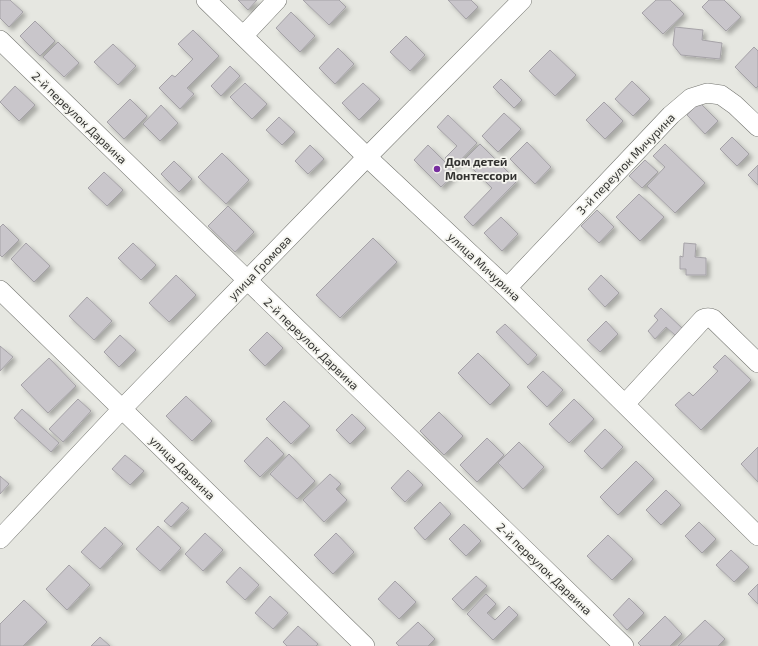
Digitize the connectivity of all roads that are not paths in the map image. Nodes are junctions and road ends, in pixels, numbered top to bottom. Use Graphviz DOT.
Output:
graph roads {
  1 [pos="206,0"];
  2 [pos="277,0"];
  3 [pos="522,0"];
  4 [pos="243,36"];
  5 [pos="0,40"];
  6 [pos="758,127"];
  7 [pos="367,157"];
  8 [pos="247,282"];
  9 [pos="507,288"];
  10 [pos="0,290"];
  11 [pos="758,363"];
  12 [pos="625,404"];
  13 [pos="122,409"];
  14 [pos="758,536"];
  15 [pos="0,539"];
  16 [pos="365,646"];
  17 [pos="624,646"];
  1 -- 4 [label="street, улица Мичурина"];
  2 -- 4 [label="street"];
  3 -- 7 [label="street, улица Громова"];
  4 -- 7 [label="street, улица Мичурина"];
  5 -- 8 [label="street, 2-й переулок Дарвина"];
  6 -- 9 [label="street, 3-й переулок Мичурина"];
  7 -- 8 [label="street, улица Громова"];
  7 -- 9 [label="street, улица Мичурина"];
  8 -- 13 [label="street, улица Громова"];
  8 -- 17 [label="street, 2-й переулок Дарвина"];
  9 -- 12 [label="street, улица Мичурина"];
  10 -- 13 [label="street, улица Дарвина"];
  11 -- 12 [label="street"];
  12 -- 14 [label="street, улица Мичурина"];
  13 -- 15 [label="street, улица Громова"];
  13 -- 16 [label="street, улица Дарвина"];
}
